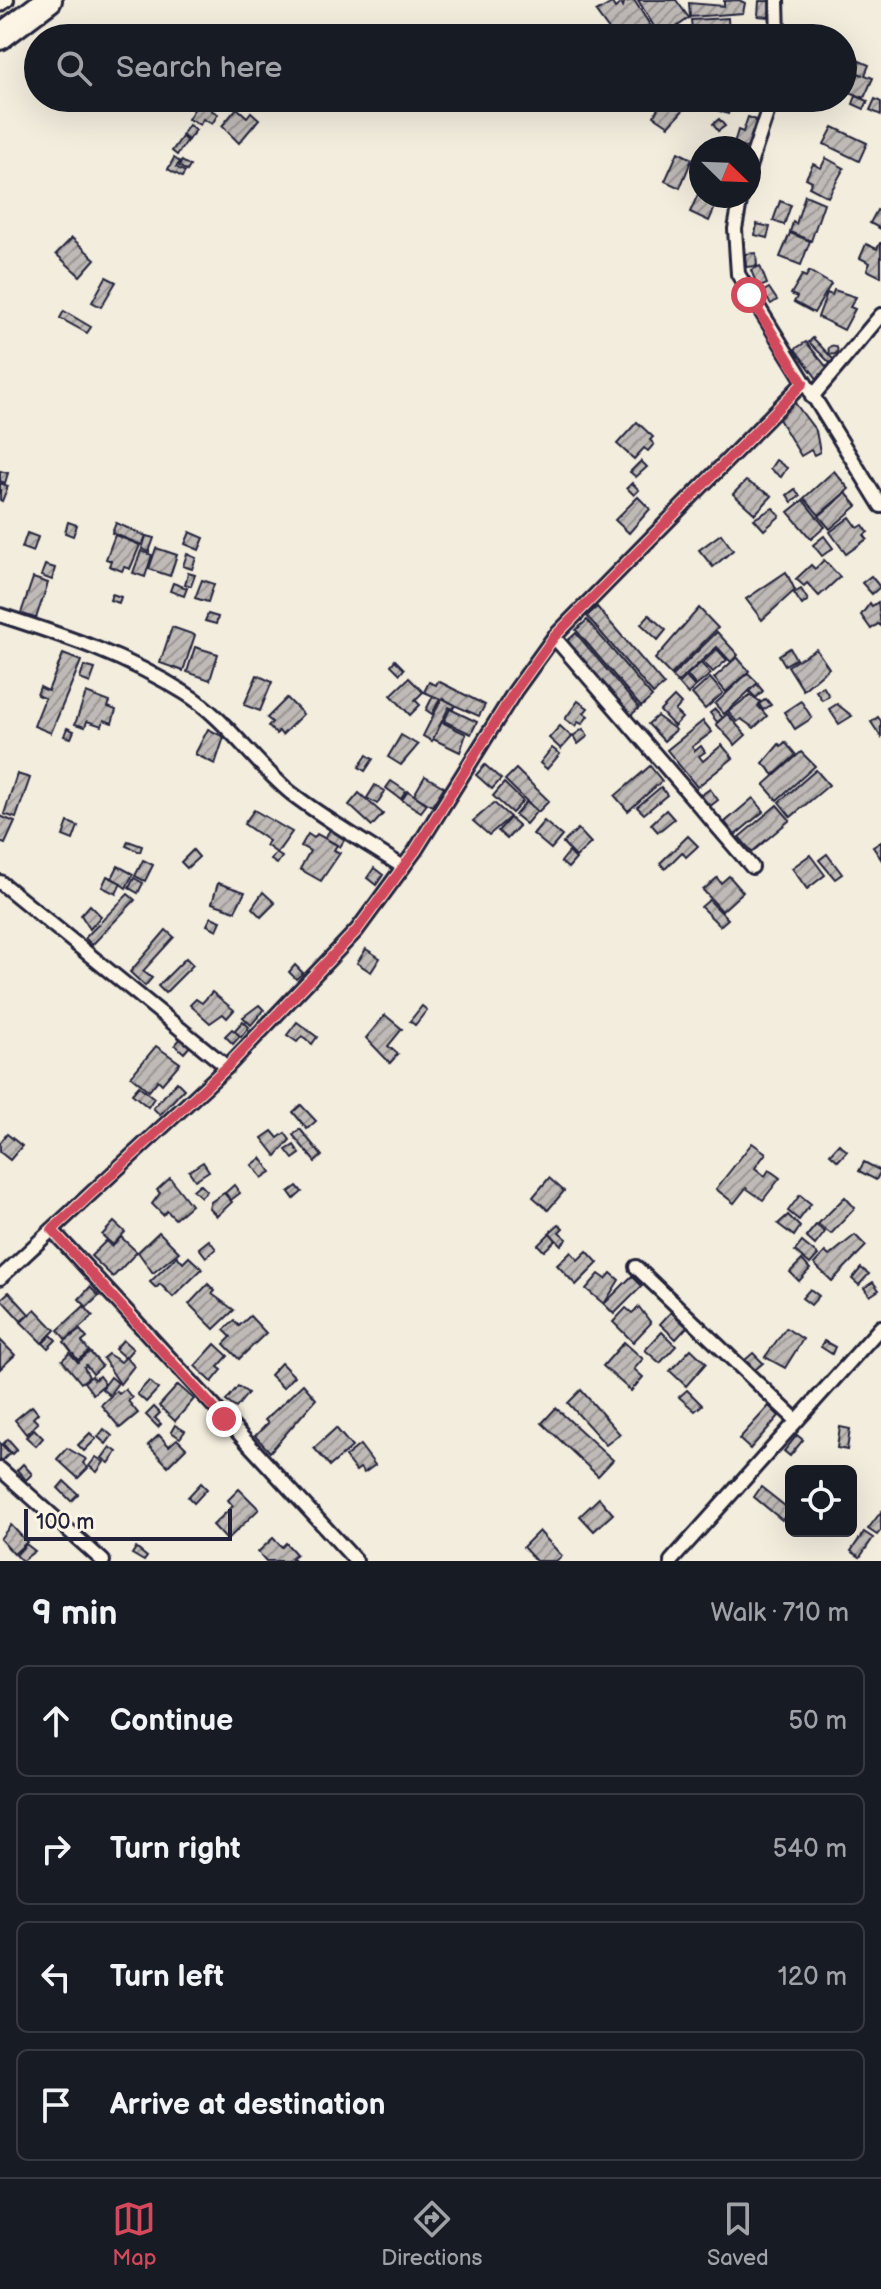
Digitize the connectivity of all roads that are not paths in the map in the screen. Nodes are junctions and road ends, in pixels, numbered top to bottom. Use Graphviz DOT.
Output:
graph roads {
  1 [pos="7,0"];
  2 [pos="49,0"];
  3 [pos="777,0"];
  4 [pos="0,5"];
  5 [pos="778,24"];
  6 [pos="0,37"];
  7 [pos="767,112"];
  8 [pos="759,136"];
  9 [pos="739,208"];
  10 [pos="881,315"];
  11 [pos="803,383"];
  12 [pos="812,397"];
  13 [pos="881,506"];
  14 [pos="0,615"];
  15 [pos="554,637"];
  16 [pos="403,867"];
  17 [pos="752,867"];
  18 [pos="0,882"];
  19 [pos="227,1067"];
  20 [pos="52,1230"];
  21 [pos="636,1267"];
  22 [pos="0,1278"];
  23 [pos="881,1327"];
  24 [pos="796,1420"];
  25 [pos="0,1469"];
  26 [pos="103,1561"];
  27 [pos="356,1561"];
  28 [pos="671,1561"];
  1 -- 4 [label="street"];
  2 -- 6 [label="highway"];
  3 -- 5 [label="street"];
  7 -- 8 [label="street"];
  9 -- 11 [label="street"];
  10 -- 12 [label="street"];
  11 -- 12 [label="street"];
  11 -- 15 [label="street"];
  12 -- 13 [label="street"];
  14 -- 16 [label="street"];
  15 -- 16 [label="street"];
  15 -- 17 [label="street"];
  16 -- 19 [label="street"];
  18 -- 19 [label="street"];
  19 -- 20 [label="street"];
  20 -- 22 [label="street"];
  20 -- 27 [label="street"];
  21 -- 24 [label="street"];
  23 -- 24 [label="street"];
  24 -- 28 [label="street"];
  25 -- 26 [label="street"];
}
